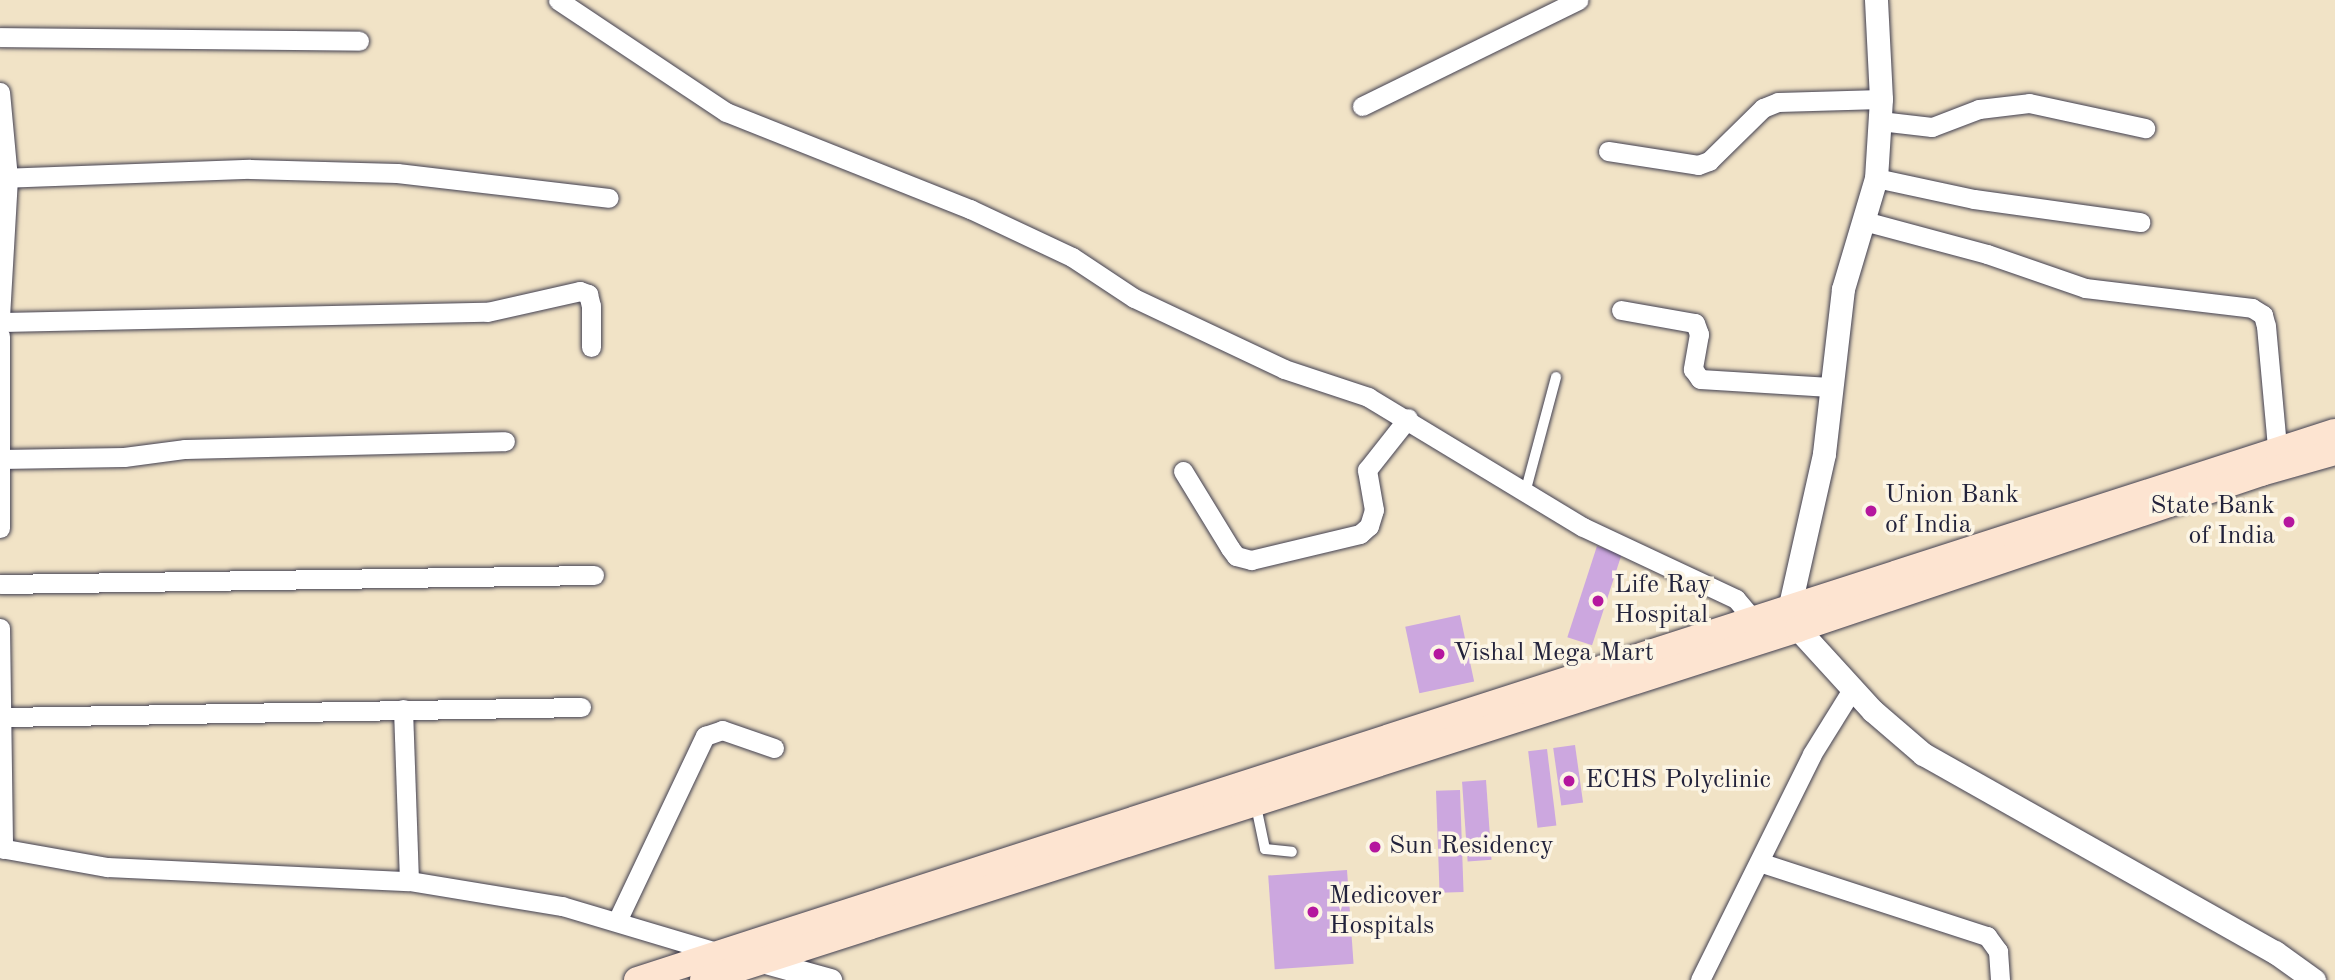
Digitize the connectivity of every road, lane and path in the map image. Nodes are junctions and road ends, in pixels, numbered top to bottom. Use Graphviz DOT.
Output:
graph roads {
  1 [pos="558,0"];
  2 [pos="1578,0"];
  3 [pos="1877,0"];
  4 [pos="0,37"];
  5 [pos="359,41"];
  6 [pos="0,92"];
  7 [pos="1362,106"];
  8 [pos="1881,110"];
  9 [pos="2145,128"];
  10 [pos="1608,151"];
  11 [pos="4,178"];
  12 [pos="1876,178"];
  13 [pos="608,198"];
  14 [pos="1864,220"];
  15 [pos="2140,222"];
  16 [pos="1621,310"];
  17 [pos="0,319"];
  18 [pos="0,336"];
  19 [pos="591,347"];
  20 [pos="1556,377"];
  21 [pos="1830,387"];
  22 [pos="1408,418"];
  23 [pos="2335,432"];
  24 [pos="505,441"];
  25 [pos="2277,447"];
  26 [pos="2335,452"];
  27 [pos="1,459"];
  28 [pos="1183,471"];
  29 [pos="1525,493"];
  30 [pos="0,528"];
  31 [pos="594,575"];
  32 [pos="0,584"];
  33 [pos="1794,617"];
  34 [pos="1752,618"];
  35 [pos="0,628"];
  36 [pos="1853,688"];
  37 [pos="580,707"];
  38 [pos="403,709"];
  39 [pos="4,717"];
  40 [pos="2,737"];
  41 [pos="774,748"];
  42 [pos="1255,802"];
  43 [pos="1,849"];
  44 [pos="1292,852"];
  45 [pos="1759,862"];
  46 [pos="409,881"];
  47 [pos="618,919"];
  48 [pos="720,953"];
  49 [pos="762,961"];
  50 [pos="637,980"];
  51 [pos="703,980"];
  52 [pos="830,980"];
  53 [pos="1700,980"];
  54 [pos="2000,980"];
  55 [pos="2314,980"];
  1 -- 22 [label="street"];
  2 -- 7 [label="street"];
  3 -- 8 [label="street"];
  4 -- 5 [label="street"];
  6 -- 11 [label="street"];
  8 -- 9 [label="street"];
  8 -- 10 [label="street"];
  8 -- 12 [label="street"];
  11 -- 13 [label="street"];
  11 -- 17 [label="street"];
  12 -- 14 [label="street"];
  12 -- 15 [label="street"];
  14 -- 21 [label="street"];
  14 -- 25 [label="street"];
  16 -- 21 [label="street"];
  17 -- 19 [label="street"];
  18 -- 27 [label="street"];
  20 -- 29 [label="lane"];
  21 -- 33 [label="street"];
  22 -- 28 [label="street"];
  22 -- 29 [label="street"];
  23 -- 25 [label="main road"];
  24 -- 27 [label="street"];
  25 -- 33 [label="main road"];
  26 -- 33 [label="main road"];
  27 -- 30 [label="street"];
  29 -- 34 [label="street"];
  31 -- 32 [label="street"];
  33 -- 34 [label="main road"];
  33 -- 36 [label="street"];
  33 -- 42 [label="main road"];
  34 -- 48 [label="main road"];
  35 -- 39 [label="street"];
  36 -- 45 [label="street"];
  36 -- 55 [label="street"];
  37 -- 38 [label="street"];
  38 -- 39 [label="street"];
  38 -- 46 [label="street"];
  39 -- 40 [label="street"];
  40 -- 43 [label="street"];
  41 -- 47 [label="street"];
  42 -- 44 [label="lane"];
  42 -- 49 [label="main road"];
  43 -- 46 [label="street"];
  45 -- 53 [label="street"];
  45 -- 54 [label="street"];
  46 -- 47 [label="street"];
  47 -- 48 [label="street"];
  48 -- 49 [label="street"];
  48 -- 50 [label="main road"];
  49 -- 51 [label="main road"];
  49 -- 52 [label="street"];
}
